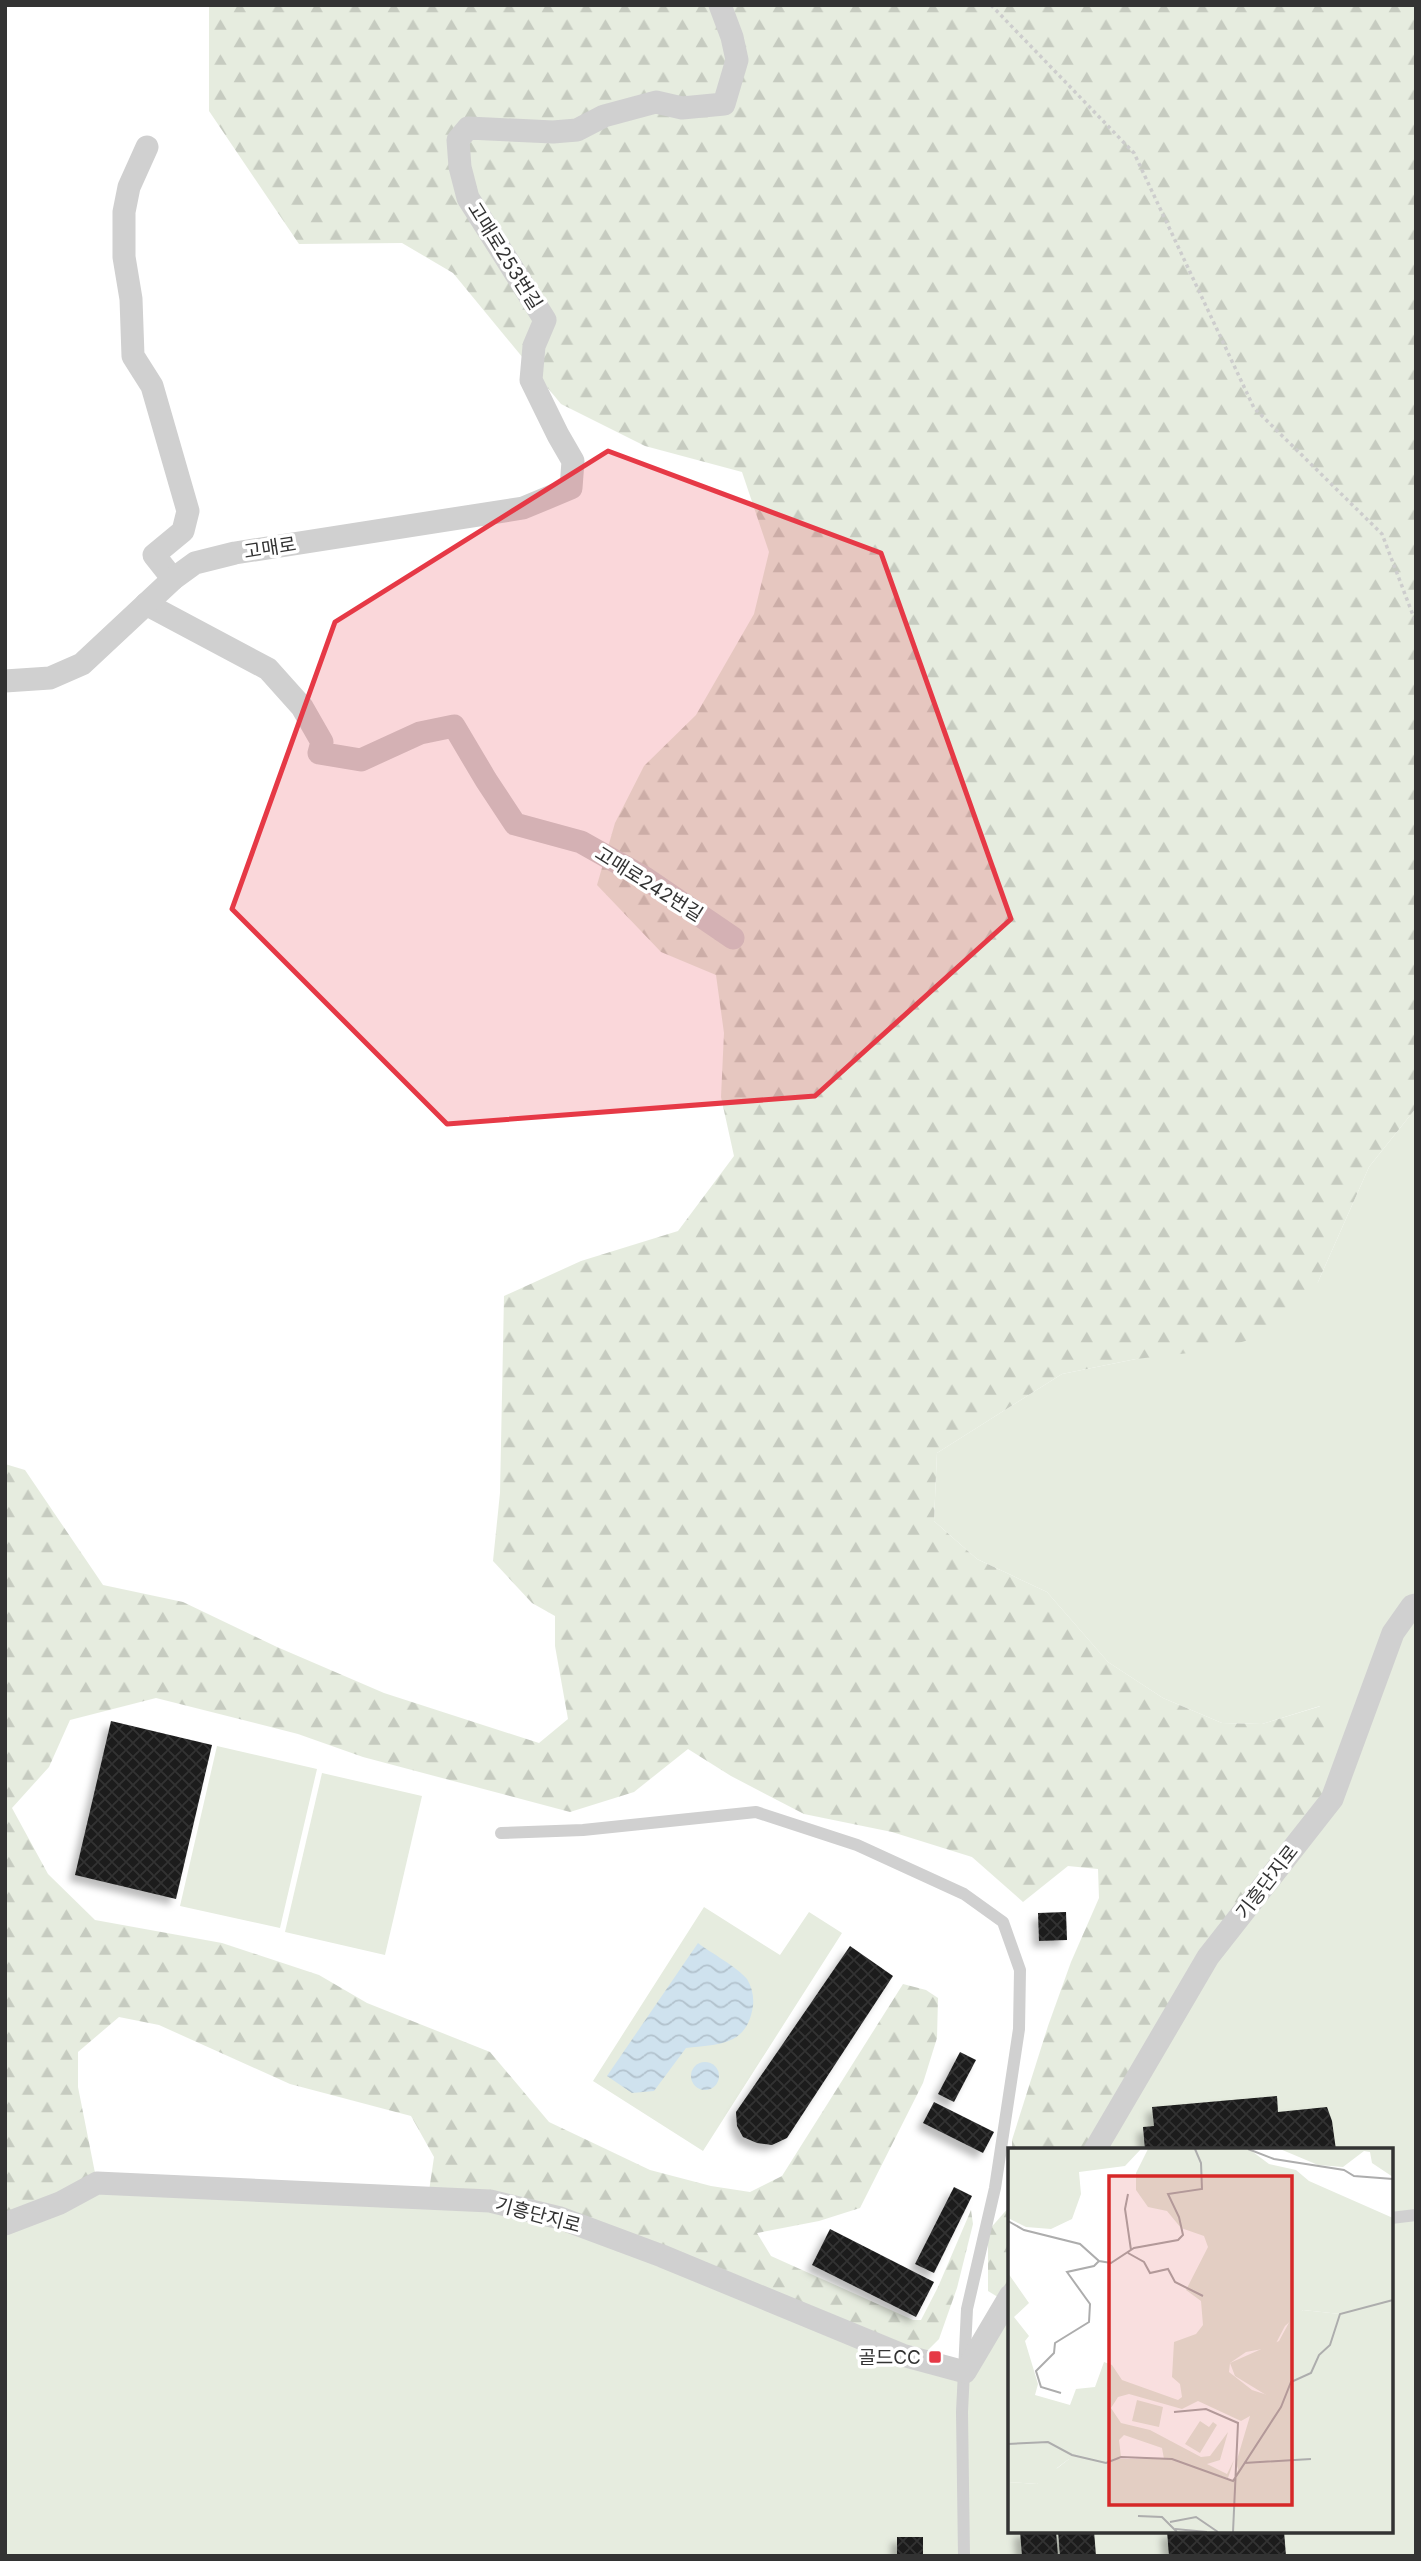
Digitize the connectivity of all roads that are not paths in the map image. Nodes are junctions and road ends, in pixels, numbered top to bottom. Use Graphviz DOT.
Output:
graph roads {
  1 [pos="720,5"];
  2 [pos="147,147"];
  3 [pos="571,488"];
  4 [pos="173,579"];
  5 [pos="146,604"];
  6 [pos="5,681"];
  7 [pos="733,938"];
  8 [pos="1416,1605"];
  9 [pos="501,1833"];
  10 [pos="1096,2148"];
  11 [pos="1416,2215"];
  12 [pos="1393,2218"];
  13 [pos="5,2224"];
  14 [pos="1008,2298"];
  15 [pos="965,2372"];
  16 [pos="964,2556"];
  1 -- 3 [label="street, 고매로253번길"];
  2 -- 4 [label="street"];
  3 -- 4 [label="street, 고매로"];
  4 -- 5 [label="street, 고매로"];
  5 -- 6 [label="street, 고매로"];
  5 -- 7 [label="street, 고매로242번길"];
  8 -- 10 [label="street, 기흥단지로"];
  9 -- 15 [label="lane"];
  11 -- 12 [label="lane"];
  13 -- 15 [label="street, 기흥단지로"];
  14 -- 15 [label="street"];
  15 -- 16 [label="lane"];
}
